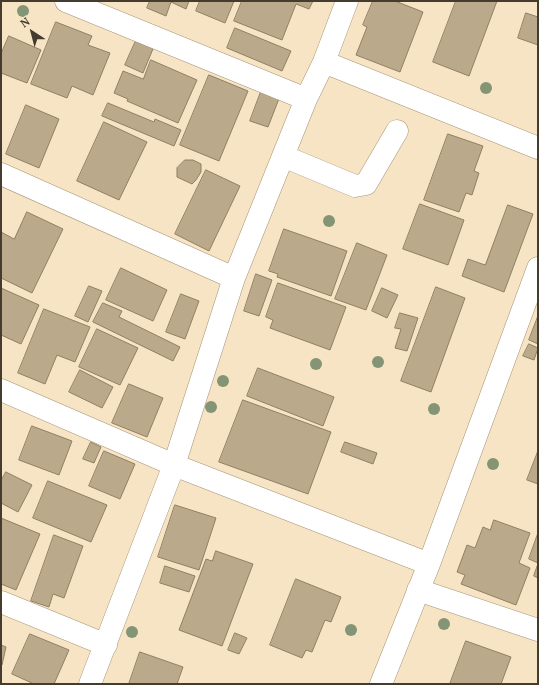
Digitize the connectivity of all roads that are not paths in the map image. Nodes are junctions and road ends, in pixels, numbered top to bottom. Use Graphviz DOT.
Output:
graph roads {
  1 [pos="66,1"];
  2 [pos="347,1"];
  3 [pos="324,62"];
  4 [pos="306,99"];
  5 [pos="397,131"];
  6 [pos="538,148"];
  7 [pos="283,156"];
  8 [pos="1,174"];
  9 [pos="538,268"];
  10 [pos="234,278"];
  11 [pos="1,390"];
  12 [pos="174,465"];
  13 [pos="429,564"];
  14 [pos="418,590"];
  15 [pos="1,602"];
  16 [pos="538,630"];
  17 [pos="106,645"];
  18 [pos="90,684"];
  19 [pos="381,684"];
  1 -- 4 [label="street"];
  2 -- 3 [label="street"];
  3 -- 4 [label="street"];
  3 -- 6 [label="street"];
  4 -- 7 [label="street"];
  5 -- 7 [label="street"];
  7 -- 10 [label="street"];
  8 -- 10 [label="street"];
  9 -- 13 [label="street"];
  10 -- 12 [label="street"];
  11 -- 12 [label="street"];
  12 -- 13 [label="street"];
  12 -- 17 [label="street"];
  13 -- 14 [label="street"];
  14 -- 16 [label="street"];
  14 -- 19 [label="street"];
  15 -- 17 [label="street"];
  17 -- 18 [label="street"];
}
